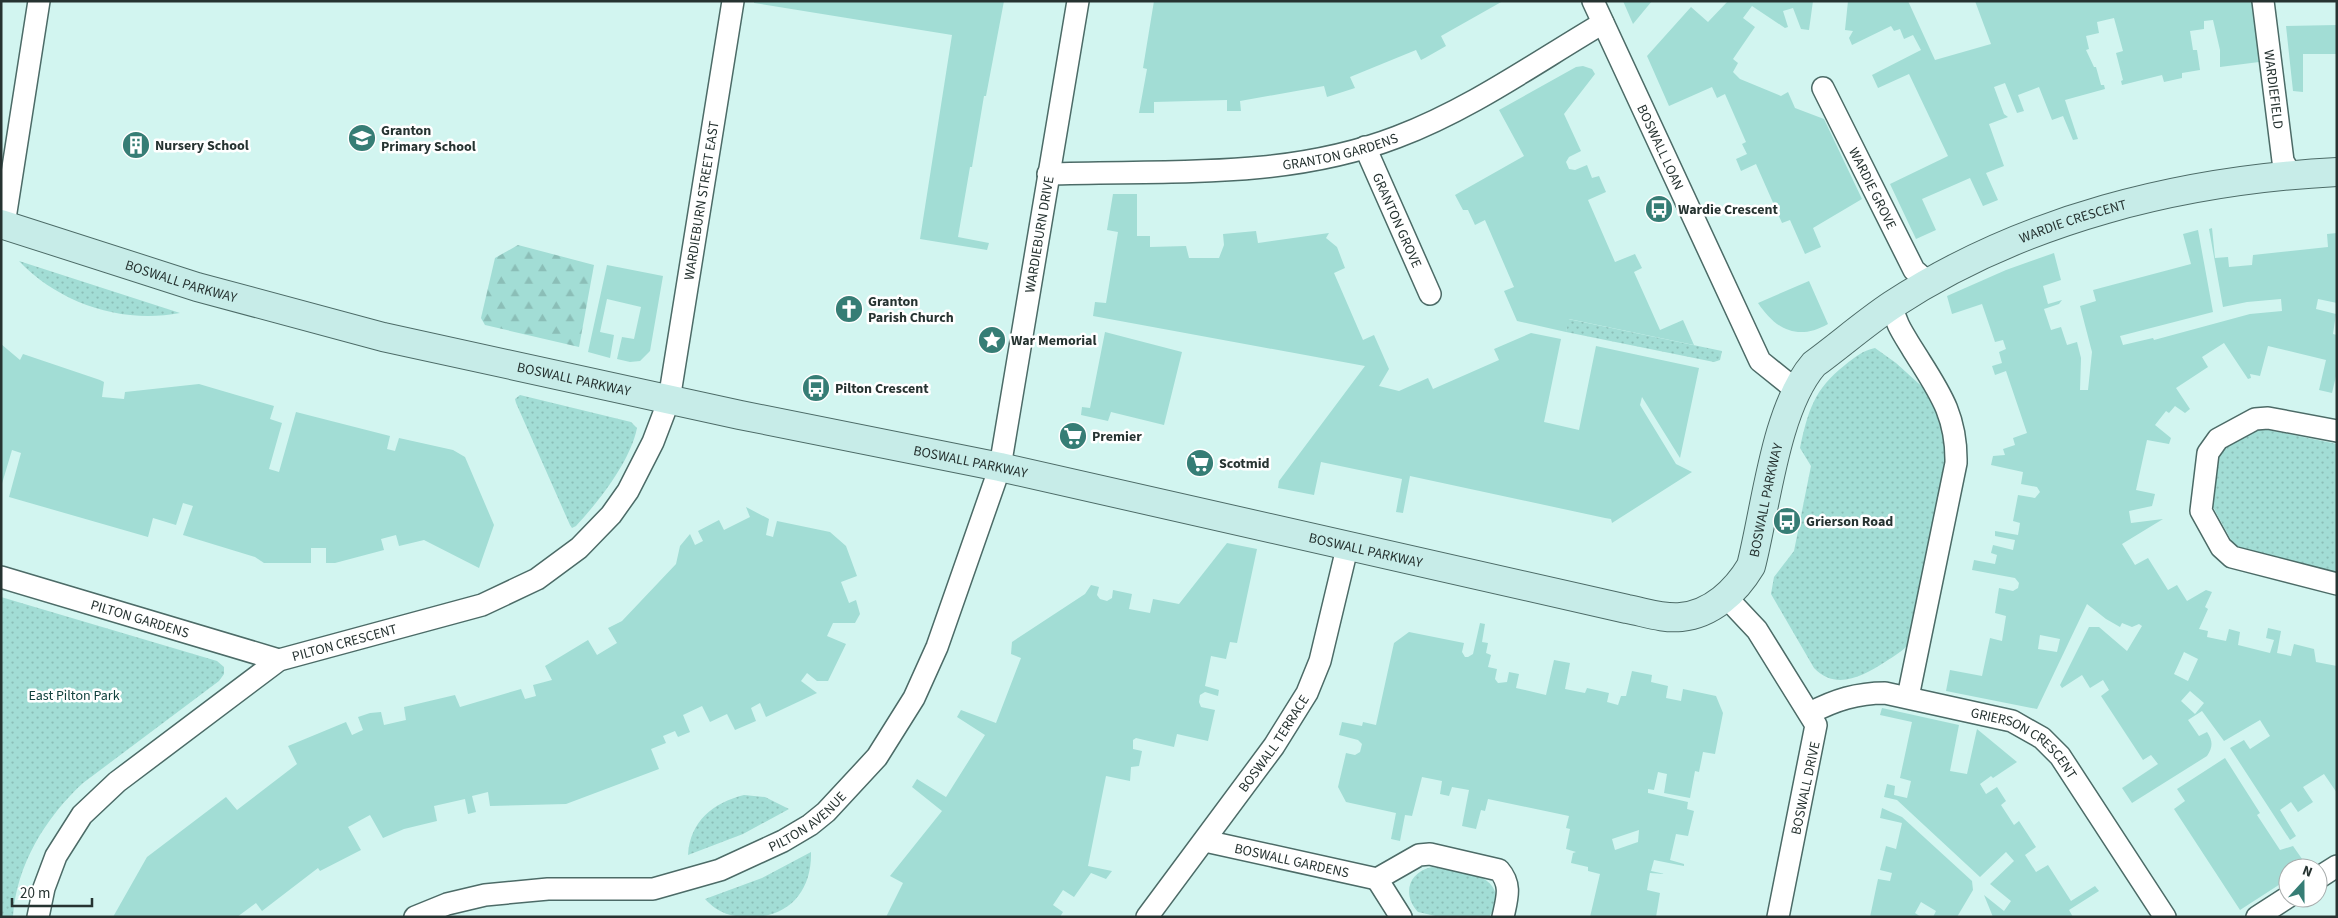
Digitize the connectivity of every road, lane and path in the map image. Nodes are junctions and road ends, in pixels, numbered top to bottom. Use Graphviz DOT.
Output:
graph roads {
  1 [pos="39,1"];
  2 [pos="732,1"];
  3 [pos="1078,1"];
  4 [pos="1593,1"];
  5 [pos="2263,1"];
  6 [pos="1603,24"];
  7 [pos="1823,88"];
  8 [pos="1365,148"];
  9 [pos="2337,172"];
  10 [pos="1048,174"];
  11 [pos="2291,174"];
  12 [pos="3,225"];
  13 [pos="1929,283"];
  14 [pos="1430,294"];
  15 [pos="1892,305"];
  16 [pos="1796,390"];
  17 [pos="669,400"];
  18 [pos="2337,431"];
  19 [pos="1000,467"];
  20 [pos="1348,544"];
  21 [pos="1,577"];
  22 [pos="2337,584"];
  23 [pos="1726,597"];
  24 [pos="278,660"];
  25 [pos="1908,697"];
  26 [pos="1810,713"];
  27 [pos="1205,841"];
  28 [pos="1377,879"];
  29 [pos="2278,903"];
  30 [pos="38,917"];
  31 [pos="415,917"];
  32 [pos="1147,917"];
  33 [pos="1401,917"];
  34 [pos="1503,917"];
  35 [pos="1778,917"];
  36 [pos="2165,917"];
  37 [pos="2257,917"];
  1 -- 12 [label="street"];
  2 -- 17 [label="street, WARDIEBURN STREET EAST"];
  3 -- 10 [label="street, WARDIEBURN DRIVE"];
  4 -- 6 [label="street, BOSWALL LOAN"];
  5 -- 11 [label="street, WARDIEFIELD"];
  6 -- 8 [label="street, GRANTON GARDENS"];
  6 -- 16 [label="street, BOSWALL LOAN"];
  7 -- 13 [label="street, WARDIE GROVE"];
  8 -- 10 [label="street, GRANTON GARDENS"];
  8 -- 14 [label="street, GRANTON GROVE"];
  9 -- 11 [label="street, WARDIE CRESCENT"];
  10 -- 19 [label="street, WARDIEBURN DRIVE"];
  11 -- 13 [label="street, WARDIE CRESCENT"];
  12 -- 17 [label="street, BOSWALL PARKWAY"];
  13 -- 15 [label="street, WARDIE CRESCENT"];
  15 -- 16 [label="street, WARDIE CRESCENT"];
  15 -- 25 [label="street"];
  16 -- 23 [label="street, BOSWALL PARKWAY"];
  17 -- 19 [label="street, BOSWALL PARKWAY"];
  17 -- 24 [label="street, PILTON CRESCENT"];
  18 -- 22 [label="street"];
  19 -- 20 [label="street, BOSWALL PARKWAY"];
  19 -- 31 [label="street, PILTON AVENUE"];
  20 -- 23 [label="street, BOSWALL PARKWAY"];
  20 -- 27 [label="street, BOSWALL TERRACE"];
  21 -- 24 [label="street, PILTON GARDENS"];
  23 -- 26 [label="street, BOSWALL DRIVE"];
  24 -- 30 [label="street, PILTON CRESCENT"];
  25 -- 26 [label="street, GRIERSON CRESCENT"];
  25 -- 36 [label="street, GRIERSON CRESCENT"];
  26 -- 35 [label="street, BOSWALL DRIVE"];
  27 -- 28 [label="street, BOSWALL GARDENS"];
  27 -- 32 [label="street, BOSWALL TERRACE"];
  28 -- 33 [label="street"];
  28 -- 34 [label="street"];
  29 -- 37 [label="street"];
}
